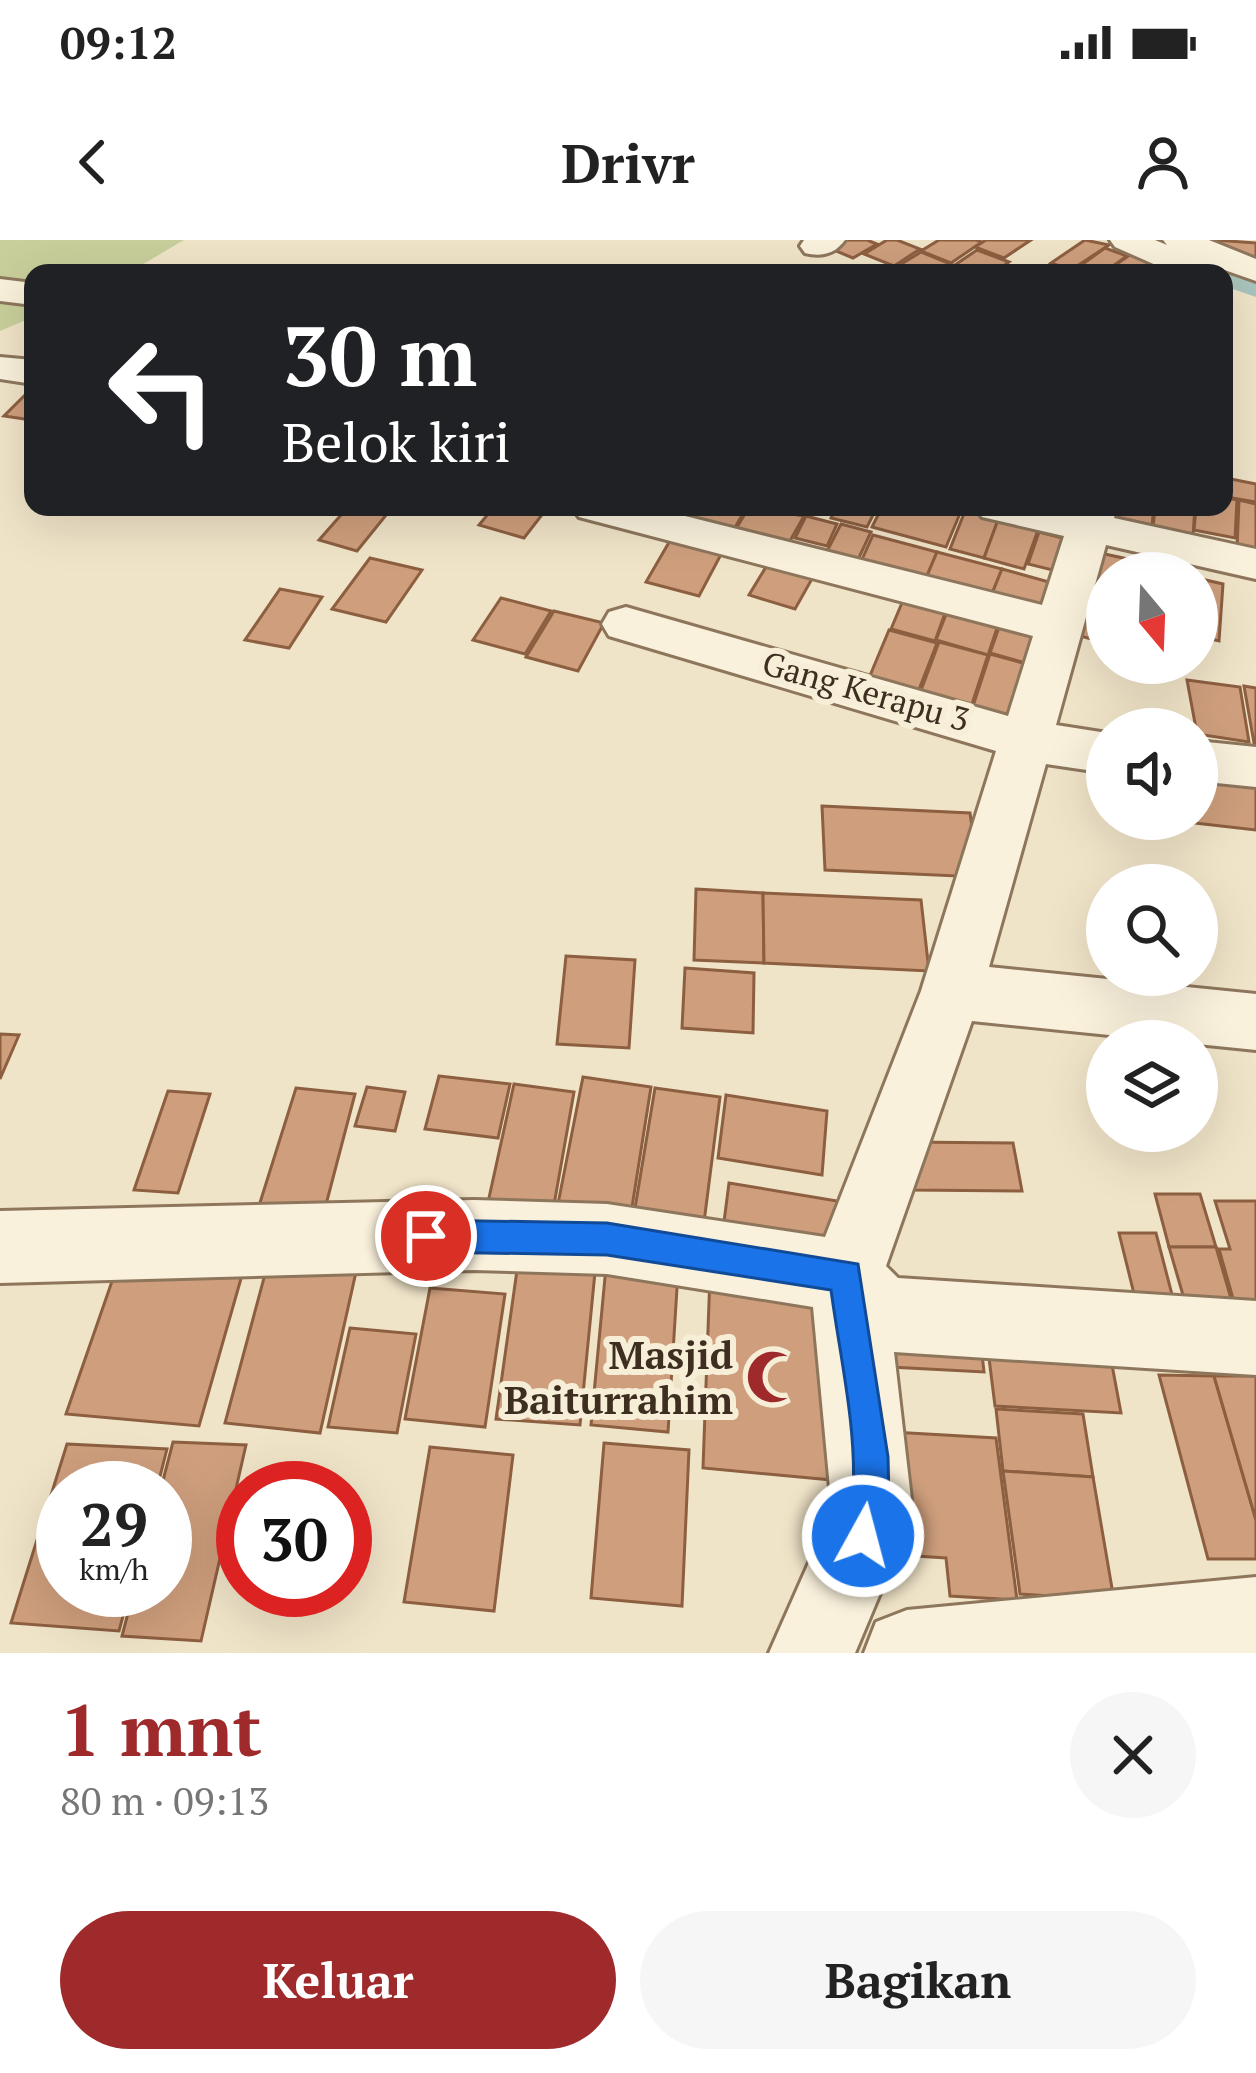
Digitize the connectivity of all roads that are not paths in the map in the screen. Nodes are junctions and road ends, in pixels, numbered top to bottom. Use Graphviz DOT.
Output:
graph roads {
  1 [pos="1127,240"];
  2 [pos="1180,240"];
  3 [pos="1182,264"];
  4 [pos="1256,271"];
  5 [pos="629,516"];
  6 [pos="1091,518"];
  7 [pos="1256,564"];
  8 [pos="626,624"];
  9 [pos="1063,627"];
  10 [pos="1028,741"];
  11 [pos="1086,750"];
  12 [pos="1218,763"];
  13 [pos="1256,767"];
  14 [pos="952,991"];
  15 [pos="1256,1022"];
  16 [pos="0,1246"];
  17 [pos="846,1276"];
  18 [pos="1256,1338"];
  19 [pos="1256,1620"];
  20 [pos="812,1653"];
  21 [pos="907,1653"];
  1 -- 3 [label="street"];
  2 -- 4 [label="street"];
  5 -- 9 [label="street"];
  6 -- 7 [label="street"];
  6 -- 9 [label="street"];
  8 -- 10 [label="street, Gang Kerapu 3"];
  9 -- 10 [label="street"];
  10 -- 11 [label="street, Gang Kerapu 3"];
  10 -- 14 [label="street"];
  12 -- 13 [label="street"];
  14 -- 15 [label="street"];
  14 -- 17 [label="street"];
  16 -- 17 [label="street"];
  17 -- 18 [label="street"];
  17 -- 20 [label="street"];
  19 -- 21 [label="street"];
}
